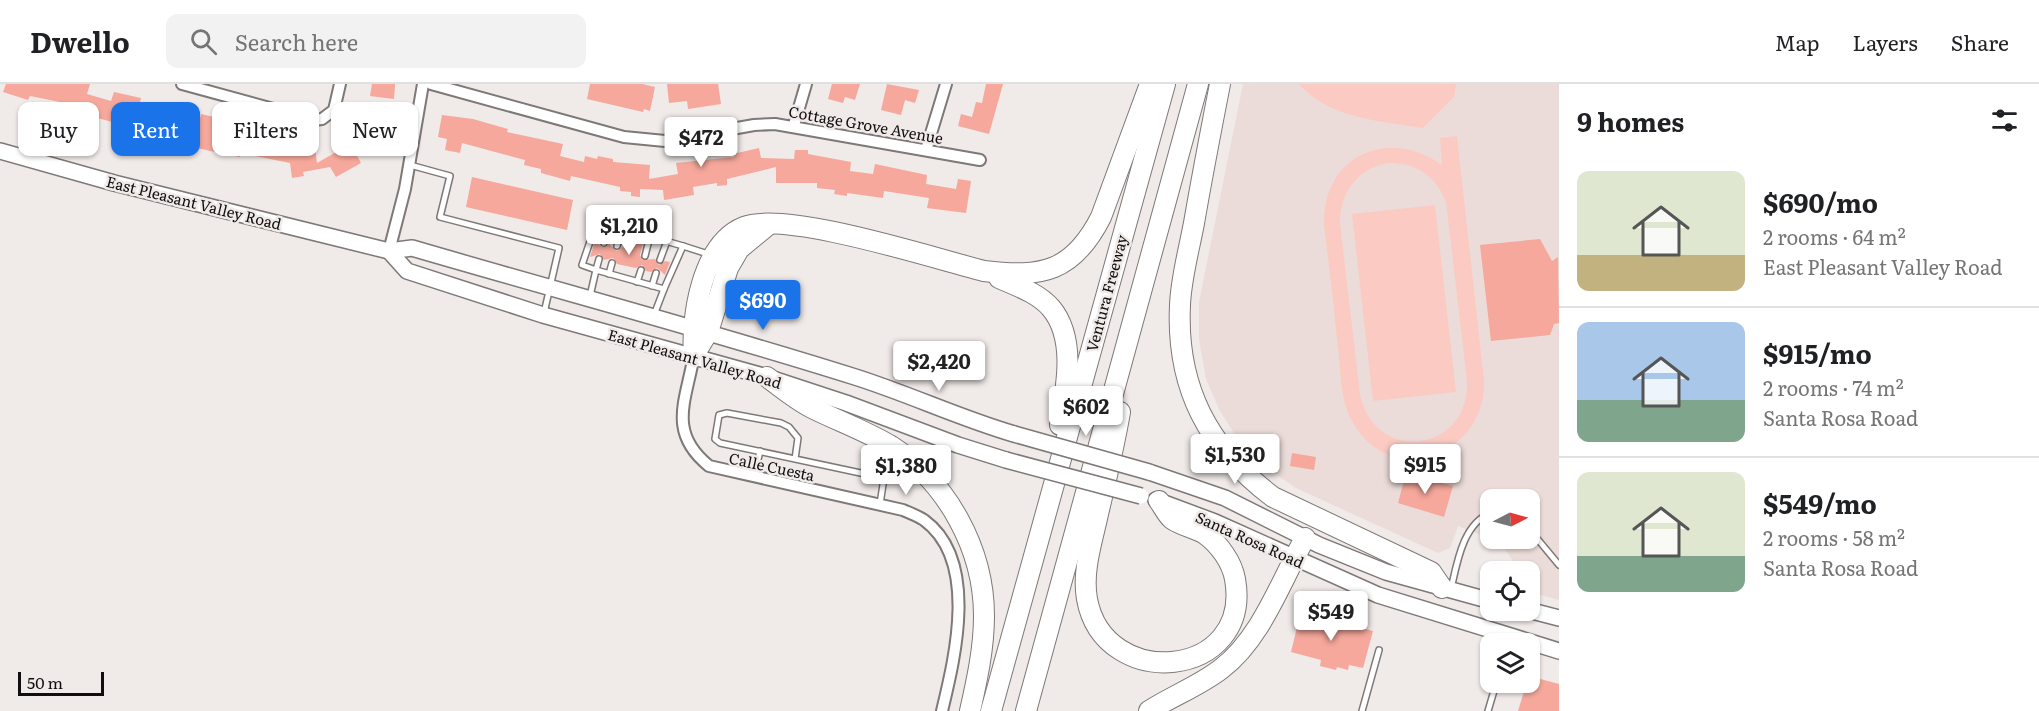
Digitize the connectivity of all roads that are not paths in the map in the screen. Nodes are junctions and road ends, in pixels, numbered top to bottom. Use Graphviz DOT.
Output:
graph roads {
  1 [pos="182,84"];
  2 [pos="340,84"];
  3 [pos="423,84"];
  4 [pos="431,84"];
  5 [pos="806,84"];
  6 [pos="946,84"];
  7 [pos="1150,84"];
  8 [pos="1165,84"];
  9 [pos="1198,84"];
  10 [pos="1220,84"];
  11 [pos="794,125"];
  12 [pos="926,150"];
  13 [pos="0,151"];
  14 [pos="980,160"];
  15 [pos="410,165"];
  16 [pos="610,224"];
  17 [pos="768,225"];
  18 [pos="623,228"];
  19 [pos="651,237"];
  20 [pos="667,241"];
  21 [pos="604,243"];
  22 [pos="617,246"];
  23 [pos="683,246"];
  24 [pos="389,251"];
  25 [pos="645,256"];
  26 [pos="714,256"];
  27 [pos="599,259"];
  28 [pos="660,260"];
  29 [pos="612,262"];
  30 [pos="596,270"];
  31 [pos="641,270"];
  32 [pos="984,271"];
  33 [pos="656,273"];
  34 [pos="609,274"];
  35 [pos="638,282"];
  36 [pos="652,286"];
  37 [pos="550,288"];
  38 [pos="664,289"];
  39 [pos="590,297"];
  40 [pos="543,315"];
  41 [pos="653,316"];
  42 [pos="1135,317"];
  43 [pos="700,330"];
  44 [pos="694,356"];
  45 [pos="767,377"];
  46 [pos="1014,434"];
  47 [pos="759,451"];
  48 [pos="795,459"];
  49 [pos="1006,460"];
  50 [pos="754,477"];
  51 [pos="1150,498"];
  52 [pos="880,504"];
  53 [pos="1480,518"];
  54 [pos="1042,522"];
  55 [pos="1305,538"];
  56 [pos="1540,542"];
  57 [pos="1293,559"];
  58 [pos="1559,565"];
  59 [pos="1446,589"];
  60 [pos="1480,598"];
  61 [pos="1540,613"];
  62 [pos="1559,618"];
  63 [pos="1379,650"];
  64 [pos="1559,651"];
  65 [pos="1493,693"];
  66 [pos="942,711"];
  67 [pos="970,711"];
  68 [pos="991,711"];
  69 [pos="1026,711"];
  70 [pos="1149,711"];
  71 [pos="1362,711"];
  72 [pos="1488,711"];
  1 -- 2 [label="street"];
  3 -- 15 [label="street"];
  4 -- 11 [label="street, Cottage Grove Avenue"];
  5 -- 11 [label="street"];
  6 -- 12 [label="street"];
  7 -- 32 [label="highway"];
  8 -- 54 [label="highway, Ventura Freeway"];
  9 -- 42 [label="highway"];
  10 -- 59 [label="highway"];
  11 -- 12 [label="street, Cottage Grove Avenue"];
  12 -- 14 [label="street, Cottage Grove Avenue"];
  13 -- 24 [label="main road, East Pleasant Valley Road"];
  15 -- 24 [label="street"];
  15 -- 37 [label="lane"];
  16 -- 18 [label="lane"];
  16 -- 21 [label="lane"];
  16 -- 30 [label="lane"];
  17 -- 26 [label="highway"];
  17 -- 32 [label="highway"];
  17 -- 43 [label="highway"];
  18 -- 19 [label="lane"];
  18 -- 22 [label="lane"];
  19 -- 20 [label="lane"];
  19 -- 25 [label="lane"];
  20 -- 23 [label="lane"];
  20 -- 28 [label="lane"];
  23 -- 26 [label="lane"];
  23 -- 38 [label="lane"];
  24 -- 37 [label="main road, East Pleasant Valley Road"];
  24 -- 40 [label="main road, East Pleasant Valley Road"];
  26 -- 43 [label="highway"];
  27 -- 30 [label="lane"];
  29 -- 34 [label="lane"];
  30 -- 34 [label="lane"];
  30 -- 39 [label="lane"];
  31 -- 35 [label="lane"];
  32 -- 54 [label="highway"];
  33 -- 36 [label="lane"];
  34 -- 35 [label="lane"];
  35 -- 36 [label="lane"];
  36 -- 38 [label="lane"];
  37 -- 39 [label="main road, East Pleasant Valley Road"];
  37 -- 40 [label="lane"];
  38 -- 41 [label="lane"];
  39 -- 41 [label="main road, East Pleasant Valley Road"];
  40 -- 44 [label="main road, East Pleasant Valley Road"];
  41 -- 43 [label="main road, East Pleasant Valley Road"];
  42 -- 51 [label="highway"];
  42 -- 69 [label="highway"];
  43 -- 44 [label="highway"];
  43 -- 46 [label="main road, East Pleasant Valley Road"];
  44 -- 45 [label="main road, East Pleasant Valley Road"];
  44 -- 50 [label="street, Calle Cuesta"];
  45 -- 49 [label="main road, East Pleasant Valley Road"];
  45 -- 67 [label="highway"];
  46 -- 55 [label="main road, Santa Rosa Road, bridge"];
  47 -- 48 [label="lane"];
  47 -- 48 [label="lane"];
  47 -- 50 [label="lane"];
  48 -- 52 [label="lane"];
  49 -- 51 [label="main road, Santa Rosa Road, bridge"];
  50 -- 52 [label="street, Calle Cuesta"];
  51 -- 57 [label="main road, Santa Rosa Road"];
  52 -- 66 [label="street, Calle Cuesta"];
  53 -- 59 [label="lane"];
  54 -- 68 [label="highway, Ventura Freeway"];
  55 -- 57 [label="highway"];
  55 -- 59 [label="main road, Santa Rosa Road"];
  56 -- 58 [label="lane"];
  57 -- 64 [label="main road, Santa Rosa Road"];
  57 -- 70 [label="highway"];
  59 -- 60 [label="main road, Santa Rosa Road"];
  61 -- 62 [label="main road"];
  63 -- 71 [label="lane"];
  65 -- 72 [label="lane"];
}
